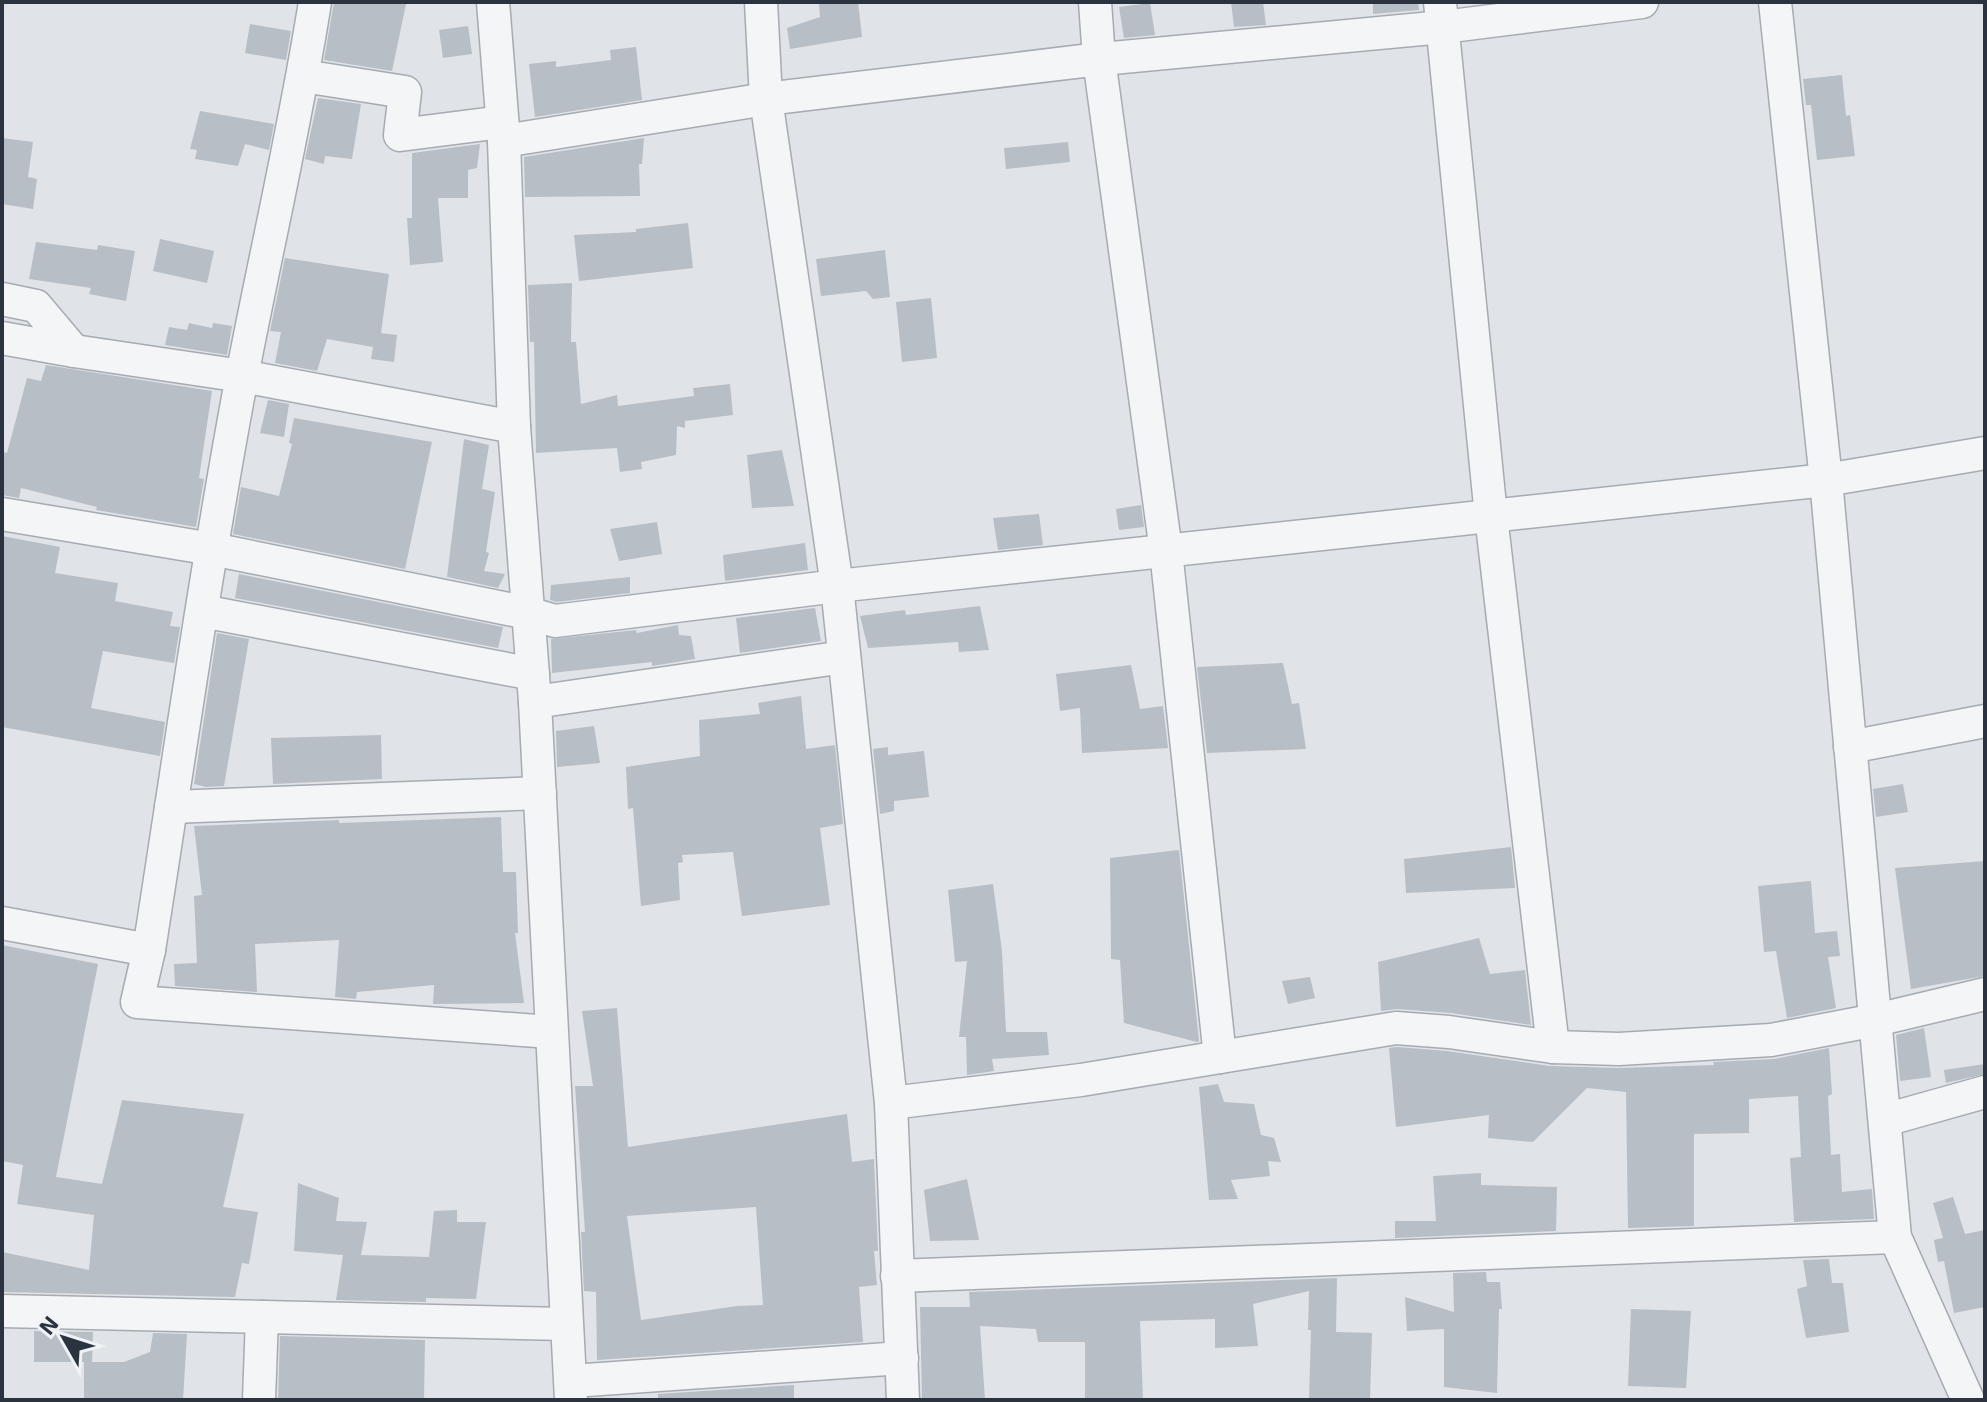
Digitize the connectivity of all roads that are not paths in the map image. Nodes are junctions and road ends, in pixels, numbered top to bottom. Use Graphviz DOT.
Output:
graph roads {
  1 [pos="315,2"];
  2 [pos="493,2"];
  3 [pos="761,2"];
  4 [pos="1095,2"];
  5 [pos="1642,2"];
  6 [pos="1775,2"];
  7 [pos="1441,14"];
  8 [pos="1099,59"];
  9 [pos="303,76"];
  10 [pos="766,99"];
  11 [pos="503,132"];
  12 [pos="2,299"];
  13 [pos="2,338"];
  14 [pos="74,351"];
  15 [pos="242,376"];
  16 [pos="514,427"];
  17 [pos="1985,453"];
  18 [pos="1826,480"];
  19 [pos="2,514"];
  20 [pos="1491,516"];
  21 [pos="212,549"];
  22 [pos="1166,551"];
  23 [pos="837,586"];
  24 [pos="202,611"];
  25 [pos="528,613"];
  26 [pos="844,657"];
  27 [pos="534,688"];
  28 [pos="1985,721"];
  29 [pos="1850,747"];
  30 [pos="540,793"];
  31 [pos="171,807"];
  32 [pos="2,923"];
  33 [pos="149,950"];
  34 [pos="1985,994"];
  35 [pos="1876,1020"];
  36 [pos="551,1032"];
  37 [pos="1553,1047"];
  38 [pos="1220,1057"];
  39 [pos="1985,1092"];
  40 [pos="891,1103"];
  41 [pos="1885,1120"];
  42 [pos="1895,1237"];
  43 [pos="897,1276"];
  44 [pos="2,1311"];
  45 [pos="262,1317"];
  46 [pos="566,1324"];
  47 [pos="902,1358"];
  48 [pos="571,1390"];
  49 [pos="259,1400"];
  50 [pos="903,1400"];
  51 [pos="1968,1400"];
  1 -- 9 [label="street"];
  2 -- 11 [label="street"];
  3 -- 10 [label="street"];
  4 -- 8 [label="street"];
  5 -- 7 [label="street"];
  6 -- 18 [label="street"];
  7 -- 8 [label="street"];
  7 -- 20 [label="street"];
  8 -- 10 [label="street"];
  8 -- 22 [label="street"];
  9 -- 11 [label="street"];
  9 -- 15 [label="street"];
  10 -- 11 [label="street"];
  10 -- 23 [label="street"];
  11 -- 16 [label="street"];
  12 -- 14 [label="street"];
  13 -- 14 [label="street"];
  14 -- 15 [label="street"];
  15 -- 16 [label="street"];
  15 -- 21 [label="street"];
  16 -- 25 [label="street"];
  17 -- 18 [label="street"];
  18 -- 20 [label="street"];
  18 -- 29 [label="street"];
  19 -- 21 [label="street"];
  20 -- 22 [label="street"];
  20 -- 37 [label="street"];
  21 -- 24 [label="street"];
  21 -- 25 [label="street"];
  22 -- 23 [label="street"];
  22 -- 38 [label="street"];
  23 -- 25 [label="street"];
  23 -- 26 [label="street"];
  24 -- 27 [label="street"];
  24 -- 31 [label="street"];
  25 -- 27 [label="street"];
  26 -- 27 [label="street"];
  26 -- 40 [label="street"];
  27 -- 30 [label="street"];
  28 -- 29 [label="street"];
  29 -- 35 [label="street"];
  30 -- 31 [label="street"];
  30 -- 36 [label="street"];
  31 -- 33 [label="street"];
  32 -- 33 [label="street"];
  33 -- 36 [label="street"];
  34 -- 35 [label="street"];
  35 -- 37 [label="street"];
  35 -- 41 [label="street"];
  36 -- 46 [label="street"];
  37 -- 38 [label="street"];
  38 -- 40 [label="street"];
  39 -- 41 [label="street"];
  40 -- 43 [label="street"];
  41 -- 42 [label="street"];
  42 -- 43 [label="street"];
  42 -- 51 [label="street"];
  43 -- 47 [label="street"];
  44 -- 45 [label="street"];
  45 -- 46 [label="street"];
  45 -- 49 [label="street"];
  46 -- 48 [label="street"];
  47 -- 48 [label="street"];
  47 -- 50 [label="street"];
}
